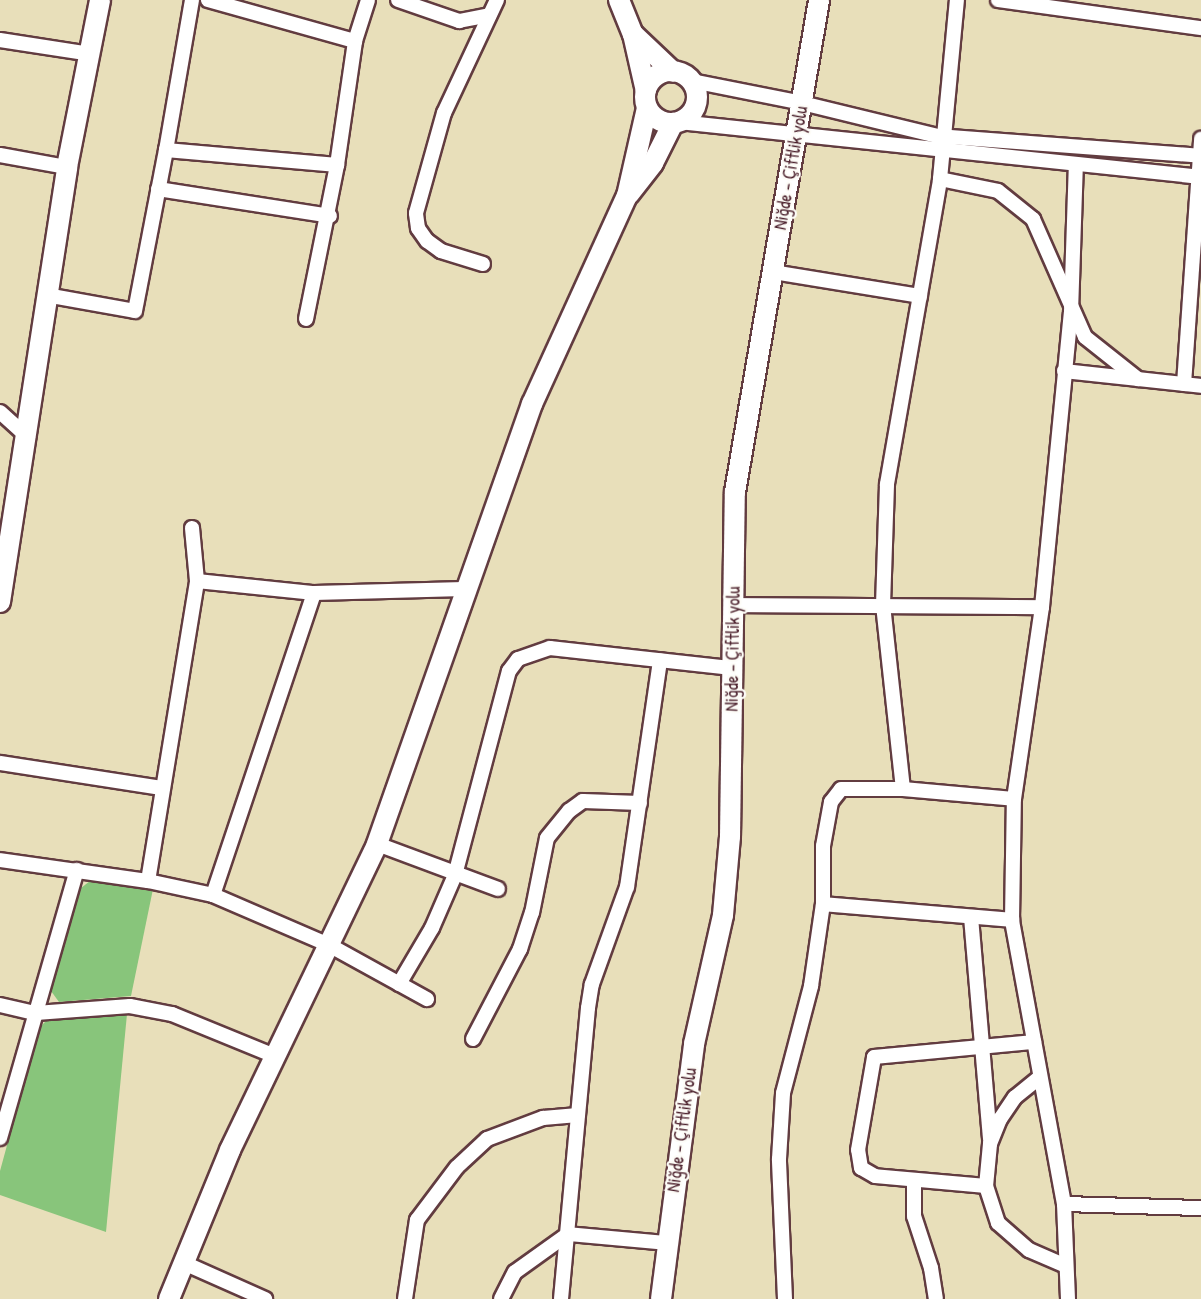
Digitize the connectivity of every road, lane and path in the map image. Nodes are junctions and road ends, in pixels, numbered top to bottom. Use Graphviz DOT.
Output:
graph roads {
  1 [pos="100,0"];
  2 [pos="192,0"];
  3 [pos="208,0"];
  4 [pos="368,0"];
  5 [pos="497,0"];
  6 [pos="619,0"];
  7 [pos="819,0"];
  8 [pos="957,0"];
  9 [pos="998,0"];
  10 [pos="407,2"];
  11 [pos="489,15"];
  12 [pos="1201,28"];
  13 [pos="633,34"];
  14 [pos="0,40"];
  15 [pos="355,41"];
  16 [pos="90,54"];
  17 [pos="673,72"];
  18 [pos="692,81"];
  19 [pos="646,99"];
  20 [pos="802,103"];
  21 [pos="676,122"];
  22 [pos="943,136"];
  23 [pos="796,137"];
  24 [pos="1201,140"];
  25 [pos="166,150"];
  26 [pos="942,153"];
  27 [pos="0,155"];
  28 [pos="1200,156"];
  29 [pos="337,165"];
  30 [pos="1076,165"];
  31 [pos="67,167"];
  32 [pos="1199,177"];
  33 [pos="940,179"];
  34 [pos="159,189"];
  35 [pos="627,196"];
  36 [pos="330,216"];
  37 [pos="483,264"];
  38 [pos="773,272"];
  39 [pos="46,295"];
  40 [pos="920,296"];
  41 [pos="1071,312"];
  42 [pos="306,319"];
  43 [pos="1064,371"];
  44 [pos="1138,379"];
  45 [pos="1184,384"];
  46 [pos="1201,386"];
  47 [pos="0,412"];
  48 [pos="28,437"];
  49 [pos="6,525"];
  50 [pos="192,528"];
  51 [pos="196,581"];
  52 [pos="465,589"];
  53 [pos="314,593"];
  54 [pos="0,602"];
  55 [pos="733,605"];
  56 [pos="884,605"];
  57 [pos="1042,607"];
  58 [pos="660,660"];
  59 [pos="732,668"];
  60 [pos="0,763"];
  61 [pos="161,788"];
  62 [pos="903,789"];
  63 [pos="1014,799"];
  64 [pos="640,803"];
  65 [pos="377,844"];
  66 [pos="0,860"];
  67 [pos="77,870"];
  68 [pos="455,875"];
  69 [pos="148,881"];
  70 [pos="498,889"];
  71 [pos="213,895"];
  72 [pos="823,904"];
  73 [pos="971,917"];
  74 [pos="1012,920"];
  75 [pos="329,945"];
  76 [pos="399,984"];
  77 [pos="427,999"];
  78 [pos="0,1005"];
  79 [pos="36,1013"];
  80 [pos="473,1039"];
  81 [pos="1034,1042"];
  82 [pos="982,1046"];
  83 [pos="275,1056"];
  84 [pos="1040,1077"];
  85 [pos="578,1115"];
  86 [pos="0,1138"];
  87 [pos="990,1144"];
  88 [pos="914,1182"];
  89 [pos="986,1186"];
  90 [pos="1064,1204"];
  91 [pos="1201,1208"];
  92 [pos="568,1234"];
  93 [pos="667,1243"];
  94 [pos="184,1263"];
  95 [pos="1066,1266"];
  96 [pos="169,1299"];
  97 [pos="265,1299"];
  98 [pos="405,1299"];
  99 [pos="501,1299"];
  100 [pos="561,1299"];
  101 [pos="661,1299"];
  102 [pos="785,1299"];
  103 [pos="936,1299"];
  104 [pos="1068,1299"];
  1 -- 16 [label="street"];
  2 -- 25 [label="street"];
  3 -- 15 [label="street"];
  4 -- 15 [label="street"];
  5 -- 11 [label="street"];
  6 -- 13 [label="street"];
  7 -- 20 [label="street, Niğde - Çiftlik yolu"];
  8 -- 22 [label="street"];
  9 -- 12 [label="street"];
  10 -- 11 [label="street"];
  11 -- 37 [label="street"];
  13 -- 17 [label="street"];
  13 -- 19 [label="street"];
  14 -- 16 [label="street"];
  15 -- 29 [label="street"];
  16 -- 31 [label="street"];
  17 -- 18 [label="street"];
  17 -- 19 [label="street"];
  18 -- 20 [label="street"];
  18 -- 21 [label="street"];
  19 -- 21 [label="street"];
  19 -- 35 [label="street"];
  20 -- 22 [label="street"];
  20 -- 23 [label="street, Niğde - Çiftlik yolu"];
  21 -- 23 [label="street"];
  21 -- 35 [label="street"];
  22 -- 26 [label="street"];
  22 -- 28 [label="street"];
  23 -- 26 [label="street"];
  23 -- 38 [label="street, Niğde - Çiftlik yolu"];
  24 -- 28 [label="street"];
  25 -- 29 [label="street"];
  25 -- 34 [label="street"];
  26 -- 30 [label="street"];
  26 -- 33 [label="street"];
  27 -- 31 [label="street"];
  28 -- 32 [label="street"];
  29 -- 36 [label="street"];
  30 -- 32 [label="street"];
  30 -- 41 [label="street"];
  31 -- 39 [label="street"];
  32 -- 45 [label="street"];
  33 -- 40 [label="street"];
  33 -- 41 [label="street"];
  34 -- 36 [label="street"];
  34 -- 39 [label="street"];
  35 -- 52 [label="street"];
  36 -- 42 [label="street"];
  38 -- 40 [label="street"];
  38 -- 55 [label="street, Niğde - Çiftlik yolu"];
  39 -- 48 [label="street"];
  40 -- 56 [label="street"];
  41 -- 43 [label="street"];
  41 -- 44 [label="street"];
  43 -- 44 [label="street"];
  43 -- 57 [label="street"];
  44 -- 45 [label="street"];
  45 -- 46 [label="street"];
  47 -- 48 [label="street"];
  48 -- 49 [label="street"];
  49 -- 54 [label="street"];
  50 -- 51 [label="street"];
  51 -- 53 [label="street"];
  51 -- 61 [label="street"];
  52 -- 53 [label="street"];
  52 -- 65 [label="street"];
  53 -- 71 [label="street"];
  55 -- 56 [label="street"];
  55 -- 59 [label="street, Niğde - Çiftlik yolu"];
  56 -- 57 [label="street"];
  56 -- 62 [label="street"];
  57 -- 63 [label="street"];
  58 -- 59 [label="street"];
  58 -- 64 [label="street"];
  58 -- 68 [label="street"];
  59 -- 93 [label="street, Niğde - Çiftlik yolu"];
  60 -- 61 [label="street"];
  61 -- 69 [label="street"];
  62 -- 63 [label="street"];
  62 -- 72 [label="street"];
  63 -- 74 [label="street"];
  64 -- 80 [label="street"];
  64 -- 85 [label="street"];
  65 -- 68 [label="street"];
  65 -- 75 [label="street"];
  66 -- 67 [label="street"];
  67 -- 69 [label="street"];
  67 -- 79 [label="street"];
  68 -- 70 [label="street"];
  68 -- 76 [label="street"];
  69 -- 71 [label="street"];
  71 -- 75 [label="street"];
  72 -- 73 [label="street"];
  72 -- 102 [label="street"];
  73 -- 74 [label="street"];
  73 -- 82 [label="street"];
  74 -- 81 [label="street"];
  75 -- 76 [label="street"];
  75 -- 83 [label="street"];
  76 -- 77 [label="street"];
  78 -- 79 [label="street"];
  79 -- 83 [label="street"];
  79 -- 86 [label="street"];
  81 -- 82 [label="street"];
  81 -- 84 [label="street"];
  82 -- 87 [label="street"];
  82 -- 88 [label="street"];
  83 -- 94 [label="street"];
  84 -- 87 [label="street"];
  84 -- 90 [label="street"];
  85 -- 92 [label="street"];
  85 -- 98 [label="street"];
  87 -- 89 [label="street"];
  88 -- 89 [label="street"];
  88 -- 103 [label="street"];
  89 -- 95 [label="street"];
  90 -- 91 [label="street"];
  90 -- 95 [label="street"];
  92 -- 93 [label="street"];
  92 -- 99 [label="street"];
  92 -- 100 [label="street"];
  93 -- 101 [label="street, Niğde - Çiftlik yolu"];
  94 -- 96 [label="street"];
  94 -- 97 [label="street"];
  95 -- 104 [label="street"];
}
